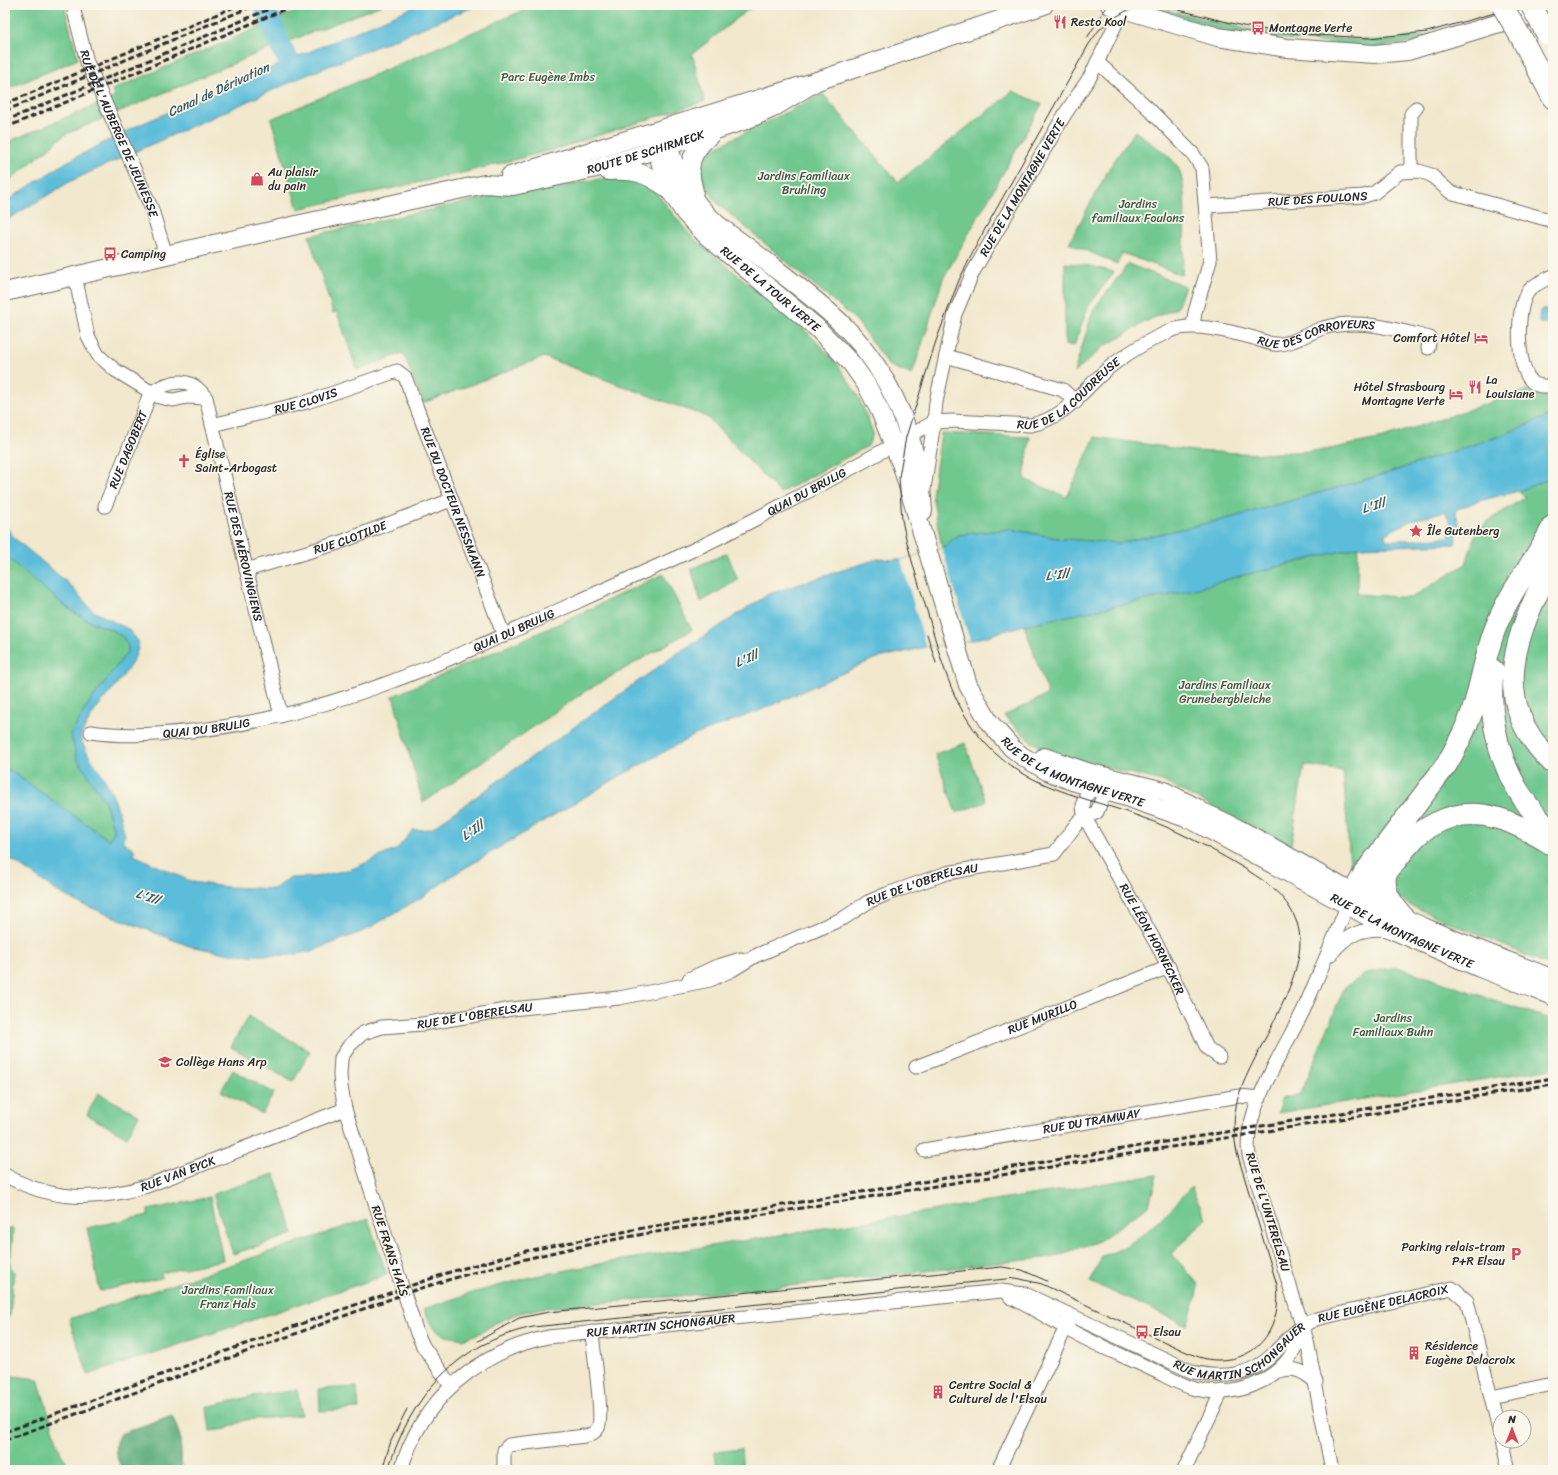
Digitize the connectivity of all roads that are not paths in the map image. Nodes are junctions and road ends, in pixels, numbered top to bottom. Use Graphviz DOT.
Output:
graph roads {
  1 [pos="1044,5"];
  2 [pos="1531,5"];
  3 [pos="1120,7"];
  4 [pos="74,11"];
  5 [pos="1553,11"];
  6 [pos="1499,14"];
  7 [pos="1144,16"];
  8 [pos="1116,26"];
  9 [pos="1550,39"];
  10 [pos="1097,62"];
  11 [pos="817,81"];
  12 [pos="1553,98"];
  13 [pos="1416,108"];
  14 [pos="714,131"];
  15 [pos="660,139"];
  16 [pos="1411,170"];
  17 [pos="577,173"];
  18 [pos="485,184"];
  19 [pos="668,189"];
  20 [pos="699,205"];
  21 [pos="1206,206"];
  22 [pos="1553,221"];
  23 [pos="166,255"];
  24 [pos="75,276"];
  25 [pos="1553,276"];
  26 [pos="5,292"];
  27 [pos="1192,326"];
  28 [pos="1428,348"];
  29 [pos="946,356"];
  30 [pos="397,371"];
  31 [pos="1553,386"];
  32 [pos="150,392"];
  33 [pos="1076,402"];
  34 [pos="934,422"];
  35 [pos="212,425"];
  36 [pos="909,436"];
  37 [pos="894,444"];
  38 [pos="451,500"];
  39 [pos="922,501"];
  40 [pos="105,506"];
  41 [pos="1553,526"];
  42 [pos="925,547"];
  43 [pos="1553,564"];
  44 [pos="246,570"];
  45 [pos="1528,570"];
  46 [pos="504,636"];
  47 [pos="974,697"];
  48 [pos="281,716"];
  49 [pos="91,732"];
  50 [pos="1553,763"];
  51 [pos="1106,786"];
  52 [pos="1088,817"];
  53 [pos="1553,832"];
  54 [pos="1553,845"];
  55 [pos="1260,849"];
  56 [pos="1386,873"];
  57 [pos="1354,899"];
  58 [pos="1398,924"];
  59 [pos="1323,965"];
  60 [pos="1169,967"];
  61 [pos="1553,979"];
  62 [pos="1553,996"];
  63 [pos="1219,1058"];
  64 [pos="916,1068"];
  65 [pos="1260,1098"];
  66 [pos="346,1109"];
  67 [pos="924,1150"];
  68 [pos="5,1175"];
  69 [pos="982,1293"];
  70 [pos="1072,1316"];
  71 [pos="1303,1325"];
  72 [pos="1066,1328"];
  73 [pos="592,1332"];
  74 [pos="1280,1371"];
  75 [pos="1316,1382"];
  76 [pos="1553,1384"];
  77 [pos="451,1386"];
  78 [pos="1222,1391"];
  79 [pos="1491,1397"];
  80 [pos="1494,1409"];
  81 [pos="1504,1449"];
  82 [pos="401,1470"];
  83 [pos="504,1470"];
  84 [pos="998,1470"];
  85 [pos="1184,1470"];
  86 [pos="1332,1470"];
  87 [pos="1509,1470"];
  1 -- 11 [label="main road"];
  2 -- 9 [label="highway, bridge"];
  3 -- 7 [label="main road"];
  3 -- 8 [label="street, RUE DE LA MONTAGNE VERTE"];
  4 -- 23 [label="street, RUE DE L'AUBERGE DE JEUNESSE"];
  5 -- 6 [label="main road"];
  6 -- 7 [label="main road"];
  6 -- 12 [label="highway, bridge"];
  7 -- 8 [label="street"];
  8 -- 10 [label="street, RUE DE LA MONTAGNE VERTE"];
  10 -- 21 [label="street"];
  10 -- 29 [label="street, RUE DE LA MONTAGNE VERTE"];
  11 -- 14 [label="main road, ROUTE DE SCHIRMECK"];
  11 -- 15 [label="main road"];
  13 -- 16 [label="street"];
  14 -- 15 [label="main road, ROUTE DE SCHIRMECK"];
  14 -- 20 [label="main road, ROUTE DE SCHIRMECK"];
  15 -- 17 [label="main road, ROUTE DE SCHIRMECK"];
  15 -- 18 [label="main road"];
  15 -- 19 [label="main road, RUE DE LA TOUR VERTE"];
  15 -- 20 [label="main road, RUE DE LA TOUR VERTE"];
  16 -- 21 [label="street, RUE DES FOULONS"];
  16 -- 22 [label="street"];
  17 -- 18 [label="main road, ROUTE DE SCHIRMECK"];
  17 -- 19 [label="main road, ROUTE DE SCHIRMECK"];
  18 -- 23 [label="main road, ROUTE DE SCHIRMECK"];
  19 -- 37 [label="main road, RUE DE LA TOUR VERTE"];
  20 -- 36 [label="main road, RUE DE LA TOUR VERTE"];
  21 -- 27 [label="street"];
  23 -- 24 [label="main road, ROUTE DE SCHIRMECK"];
  24 -- 26 [label="main road, ROUTE DE SCHIRMECK"];
  24 -- 32 [label="street, RUE DES MÉROVINGIENS"];
  25 -- 31 [label="street"];
  27 -- 28 [label="street, RUE DES CORROYEURS"];
  27 -- 33 [label="street, RUE DE LA COUDREUSE"];
  29 -- 33 [label="street"];
  29 -- 34 [label="street, RUE DE LA MONTAGNE VERTE"];
  30 -- 35 [label="street, RUE CLOVIS"];
  30 -- 38 [label="street, RUE DU DOCTEUR NESSMANN"];
  32 -- 35 [label="street, RUE DES MÉROVINGIENS"];
  32 -- 40 [label="street, RUE DAGOBERT"];
  33 -- 34 [label="street, RUE DE LA COUDREUSE"];
  34 -- 36 [label="street"];
  34 -- 39 [label="street, RUE DE LA MONTAGNE VERTE"];
  35 -- 44 [label="street, RUE DES MÉROVINGIENS"];
  36 -- 37 [label="street, QUAI DU BRULIG"];
  36 -- 39 [label="main road, RUE DE LA MONTAGNE VERTE"];
  37 -- 42 [label="main road"];
  37 -- 46 [label="street, QUAI DU BRULIG"];
  38 -- 44 [label="street, RUE CLOTILDE"];
  38 -- 46 [label="street, RUE DU DOCTEUR NESSMANN"];
  39 -- 42 [label="main road, RUE DE LA MONTAGNE VERTE"];
  41 -- 45 [label="highway"];
  42 -- 47 [label="main road, RUE DE LA MONTAGNE VERTE"];
  43 -- 50 [label="highway"];
  44 -- 48 [label="street, RUE DES MÉROVINGIENS"];
  45 -- 53 [label="highway"];
  45 -- 57 [label="highway"];
  46 -- 48 [label="street, QUAI DU BRULIG"];
  47 -- 51 [label="main road, RUE DE LA MONTAGNE VERTE"];
  47 -- 51 [label="main road, RUE DE LA MONTAGNE VERTE"];
  48 -- 49 [label="street, QUAI DU BRULIG"];
  51 -- 52 [label="street"];
  51 -- 55 [label="main road, RUE DE LA MONTAGNE VERTE"];
  51 -- 55 [label="main road, RUE DE LA MONTAGNE VERTE"];
  52 -- 60 [label="street, RUE LÉON HORNECKER"];
  52 -- 66 [label="street, RUE DE L'OBERELSAU"];
  54 -- 56 [label="highway"];
  55 -- 57 [label="main road, RUE DE LA MONTAGNE VERTE"];
  56 -- 57 [label="highway"];
  56 -- 58 [label="highway"];
  57 -- 58 [label="main road, RUE DE LA MONTAGNE VERTE"];
  57 -- 59 [label="street, RUE DE L'UNTERELSAU"];
  58 -- 59 [label="street, RUE DE L'UNTERELSAU"];
  58 -- 61 [label="main road, RUE DE LA MONTAGNE VERTE"];
  58 -- 62 [label="main road, RUE DE LA MONTAGNE VERTE"];
  59 -- 65 [label="street, RUE DE L'UNTERELSAU"];
  60 -- 63 [label="street, RUE LÉON HORNECKER"];
  60 -- 64 [label="street, RUE MURILLO"];
  65 -- 67 [label="street, RUE DU TRAMWAY"];
  65 -- 71 [label="street, RUE DE L'UNTERELSAU"];
  66 -- 68 [label="street, RUE VAN EYCK"];
  66 -- 77 [label="street, RUE FRANS HALS"];
  69 -- 70 [label="street, RUE MARTIN SCHONGAUER"];
  69 -- 72 [label="street, RUE MARTIN SCHONGAUER"];
  69 -- 73 [label="street, RUE MARTIN SCHONGAUER"];
  70 -- 71 [label="street, RUE MARTIN SCHONGAUER"];
  70 -- 72 [label="street"];
  71 -- 74 [label="street, RUE MARTIN SCHONGAUER"];
  71 -- 75 [label="street, RUE DE L'UNTERELSAU"];
  71 -- 79 [label="street, RUE EUGÈNE DELACROIX"];
  72 -- 78 [label="street, RUE MARTIN SCHONGAUER"];
  72 -- 84 [label="street"];
  73 -- 77 [label="street, RUE MARTIN SCHONGAUER"];
  73 -- 83 [label="street"];
  74 -- 75 [label="street"];
  74 -- 78 [label="street, RUE MARTIN SCHONGAUER"];
  75 -- 86 [label="street, RUE DE L'UNTERELSAU"];
  76 -- 79 [label="street"];
  77 -- 82 [label="street, RUE MARTIN SCHONGAUER"];
  78 -- 85 [label="street"];
  79 -- 80 [label="street, RUE EUGÈNE DELACROIX"];
  81 -- 87 [label="street"];
}
